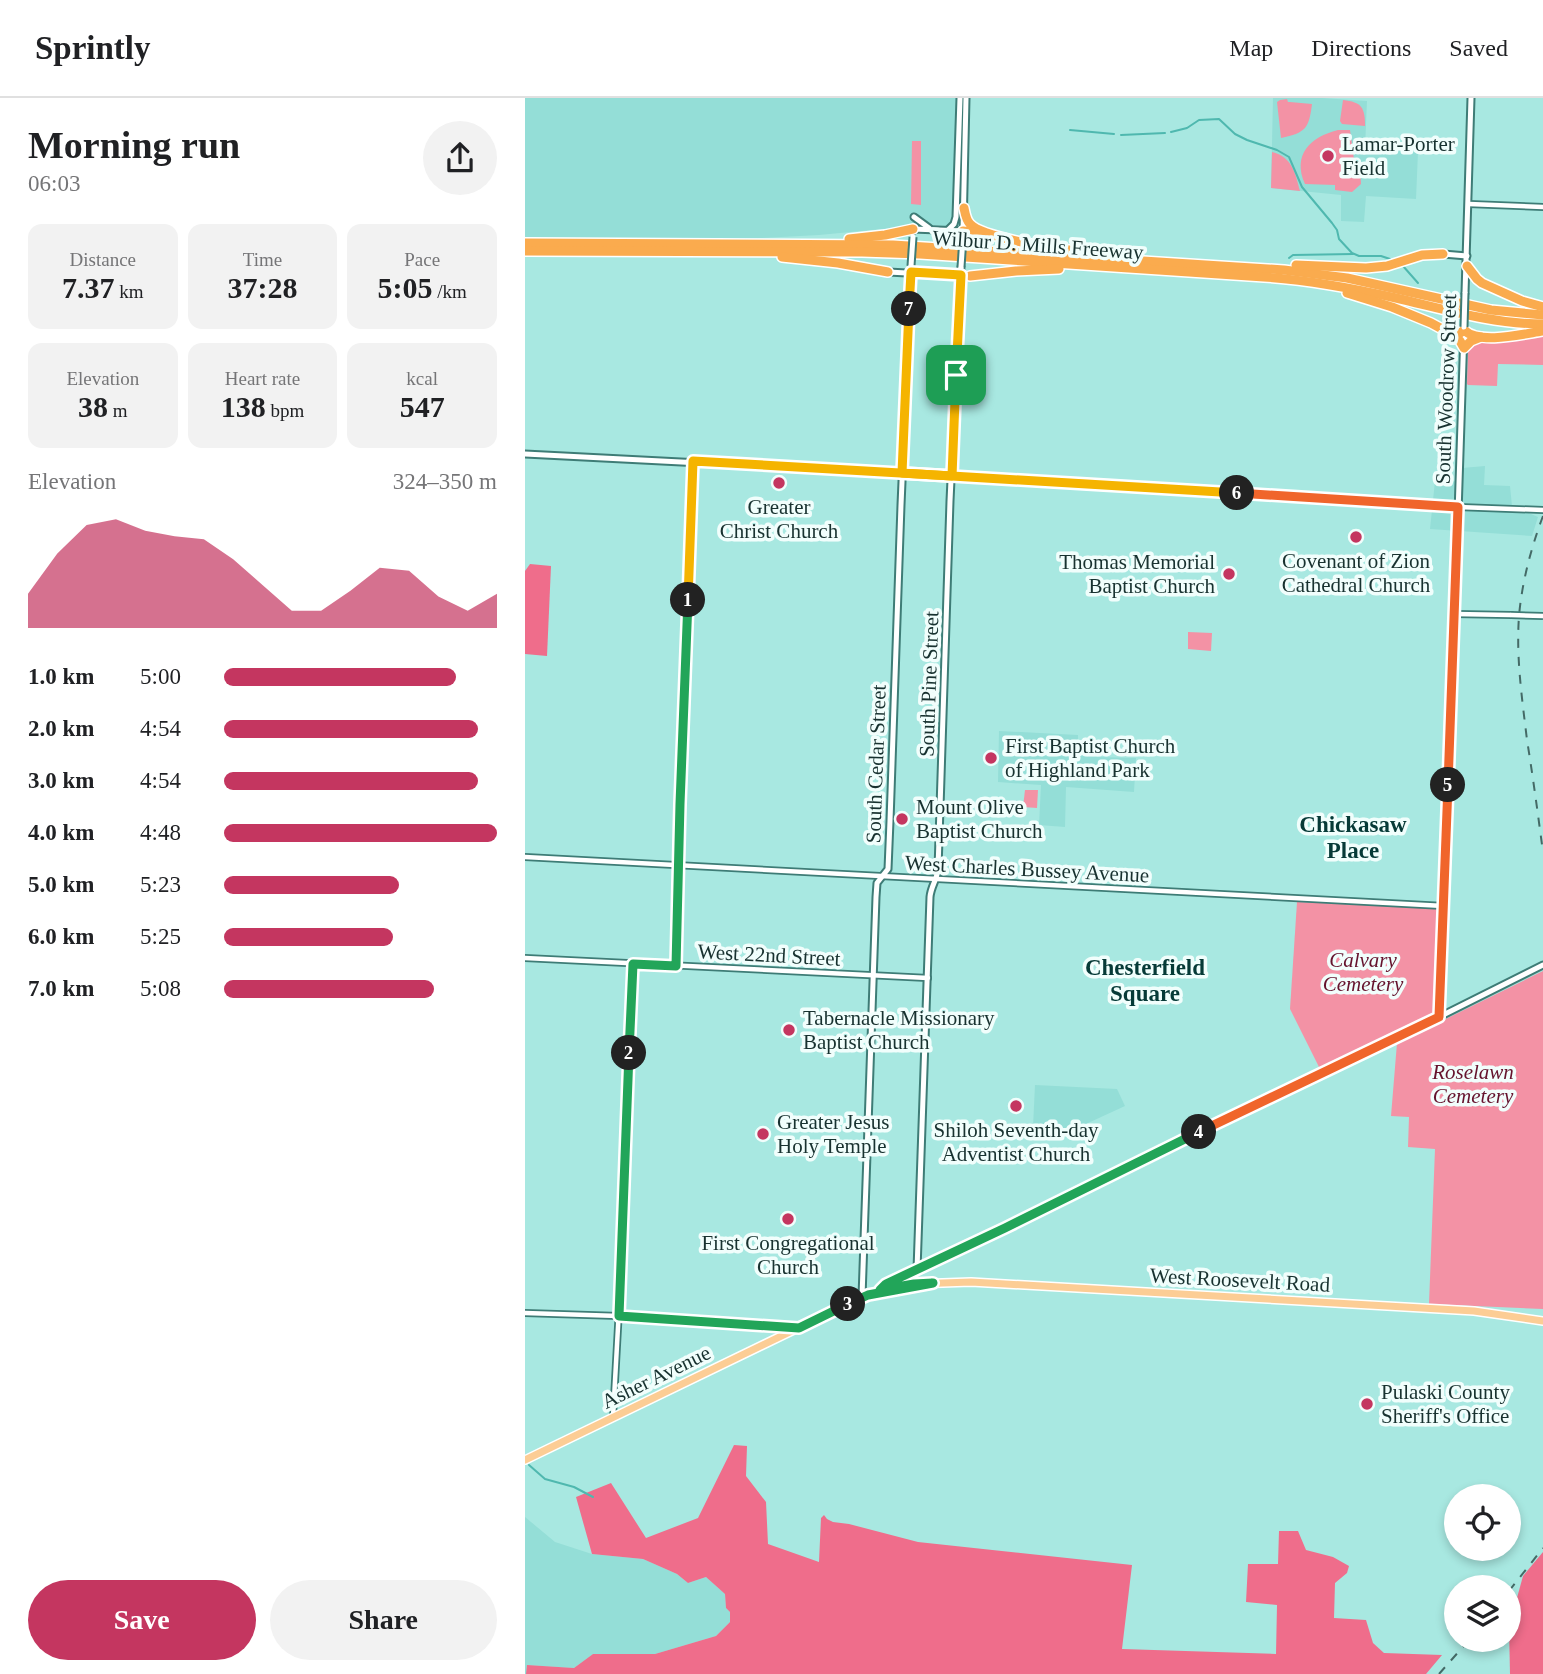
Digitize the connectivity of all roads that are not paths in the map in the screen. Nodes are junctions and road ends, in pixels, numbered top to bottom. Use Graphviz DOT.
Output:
graph roads {
  1 [pos="960,98"];
  2 [pos="966,98"];
  3 [pos="1471,98"];
  4 [pos="1469,204"];
  5 [pos="1543,207"];
  6 [pos="964,208"];
  7 [pos="914,217"];
  8 [pos="931,230"];
  9 [pos="947,231"];
  10 [pos="895,232"];
  11 [pos="913,233"];
  12 [pos="963,234"];
  13 [pos="995,235"];
  14 [pos="525,243"];
  15 [pos="758,243"];
  16 [pos="525,251"];
  17 [pos="728,251"];
  18 [pos="1443,254"];
  19 [pos="1126,259"];
  20 [pos="1467,261"];
  21 [pos="1201,264"];
  22 [pos="911,269"];
  23 [pos="1157,270"];
  24 [pos="888,272"];
  25 [pos="966,276"];
  26 [pos="1292,279"];
  27 [pos="1482,282"];
  28 [pos="1466,289"];
  29 [pos="1543,307"];
  30 [pos="1543,316"];
  31 [pos="1543,324"];
  32 [pos="1464,328"];
  33 [pos="1543,331"];
  34 [pos="1451,333"];
  35 [pos="1481,338"];
  36 [pos="1464,348"];
  37 [pos="525,454"];
  38 [pos="693,461"];
  39 [pos="902,473"];
  40 [pos="952,476"];
  41 [pos="1458,507"];
  42 [pos="1541,510"];
  43 [pos="1455,614"];
  44 [pos="1543,616"];
  45 [pos="525,857"];
  46 [pos="679,864"];
  47 [pos="881,877"];
  48 [pos="936,880"];
  49 [pos="1444,906"];
  50 [pos="525,958"];
  51 [pos="633,964"];
  52 [pos="1543,965"];
  53 [pos="676,966"];
  54 [pos="873,975"];
  55 [pos="928,978"];
  56 [pos="1439,1017"];
  57 [pos="917,1270"];
  58 [pos="933,1283"];
  59 [pos="880,1290"];
  60 [pos="865,1296"];
  61 [pos="525,1313"];
  62 [pos="619,1316"];
  63 [pos="1543,1321"];
  64 [pos="799,1328"];
  65 [pos="613,1417"];
  66 [pos="525,1460"];
  1 -- 9 [label="main road"];
  2 -- 6 [label="main road, South Pine Street"];
  3 -- 4 [label="main road, South Woodrow Street"];
  4 -- 5 [label="street"];
  4 -- 20 [label="main road, South Woodrow Street"];
  6 -- 12 [label="main road, South Pine Street"];
  6 -- 13 [label="highway"];
  7 -- 8 [label="main road"];
  7 -- 10 [label="highway"];
  8 -- 9 [label="main road"];
  8 -- 11 [label="main road"];
  9 -- 12 [label="main road"];
  10 -- 11 [label="highway"];
  10 -- 15 [label="highway"];
  11 -- 22 [label="main road, South Cedar Street, bridge"];
  12 -- 13 [label="highway"];
  12 -- 25 [label="main road, South Pine Street, bridge"];
  13 -- 19 [label="highway"];
  14 -- 15 [label="highway, Wilbur D. Mills Freeway"];
  15 -- 19 [label="highway, Wilbur D. Mills Freeway"];
  16 -- 17 [label="highway, Wilbur D. Mills Freeway"];
  17 -- 23 [label="highway, Wilbur D. Mills Freeway"];
  17 -- 24 [label="highway"];
  18 -- 20 [label="main road"];
  18 -- 21 [label="highway"];
  19 -- 21 [label="highway, Wilbur D. Mills Freeway"];
  20 -- 27 [label="highway"];
  20 -- 28 [label="main road, South Woodrow Street"];
  21 -- 30 [label="highway, Wilbur D. Mills Freeway"];
  22 -- 24 [label="main road"];
  22 -- 25 [label="main road"];
  22 -- 39 [label="main road, South Cedar Street"];
  23 -- 25 [label="highway"];
  23 -- 26 [label="highway, Wilbur D. Mills Freeway"];
  25 -- 40 [label="main road, South Pine Street"];
  26 -- 31 [label="highway, Wilbur D. Mills Freeway"];
  26 -- 34 [label="highway"];
  27 -- 28 [label="highway"];
  27 -- 29 [label="highway"];
  28 -- 32 [label="main road, South Woodrow Street, bridge"];
  32 -- 34 [label="highway"];
  32 -- 35 [label="highway"];
  32 -- 36 [label="main road, South Woodrow Street"];
  33 -- 35 [label="highway"];
  34 -- 36 [label="highway"];
  35 -- 36 [label="highway"];
  36 -- 41 [label="main road, South Woodrow Street"];
  37 -- 38 [label="main road"];
  38 -- 39 [label="main road"];
  38 -- 46 [label="street"];
  39 -- 40 [label="main road"];
  39 -- 47 [label="main road, South Cedar Street"];
  40 -- 41 [label="main road"];
  40 -- 48 [label="main road, South Pine Street"];
  41 -- 42 [label="street"];
  41 -- 43 [label="main road, South Woodrow Street"];
  43 -- 44 [label="street, bridge"];
  43 -- 49 [label="main road, South Woodrow Street"];
  45 -- 46 [label="street, West Charles Bussey Avenue"];
  46 -- 47 [label="street, West Charles Bussey Avenue"];
  46 -- 53 [label="street"];
  47 -- 48 [label="street, West Charles Bussey Avenue"];
  47 -- 54 [label="main road, South Cedar Street"];
  48 -- 49 [label="street, West Charles Bussey Avenue"];
  48 -- 55 [label="main road, South Pine Street"];
  49 -- 56 [label="main road, South Woodrow Street"];
  50 -- 51 [label="street, West 22nd Street"];
  51 -- 53 [label="street, West 22nd Street"];
  51 -- 62 [label="street"];
  52 -- 56 [label="main road, Asher Avenue"];
  53 -- 54 [label="street, West 22nd Street"];
  54 -- 55 [label="street, West 22nd Street"];
  54 -- 60 [label="main road, South Cedar Street"];
  55 -- 57 [label="main road, South Pine Street"];
  56 -- 57 [label="main road, Asher Avenue"];
  57 -- 59 [label="main road, Asher Avenue"];
  58 -- 59 [label="main road, West Roosevelt Road"];
  58 -- 60 [label="main road, West Roosevelt Road"];
  58 -- 63 [label="main road, West Roosevelt Road"];
  59 -- 60 [label="main road, Asher Avenue"];
  60 -- 64 [label="main road, Asher Avenue"];
  61 -- 62 [label="street"];
  62 -- 64 [label="street"];
  62 -- 65 [label="street"];
  64 -- 65 [label="main road, Asher Avenue"];
  65 -- 66 [label="main road, Asher Avenue"];
}
